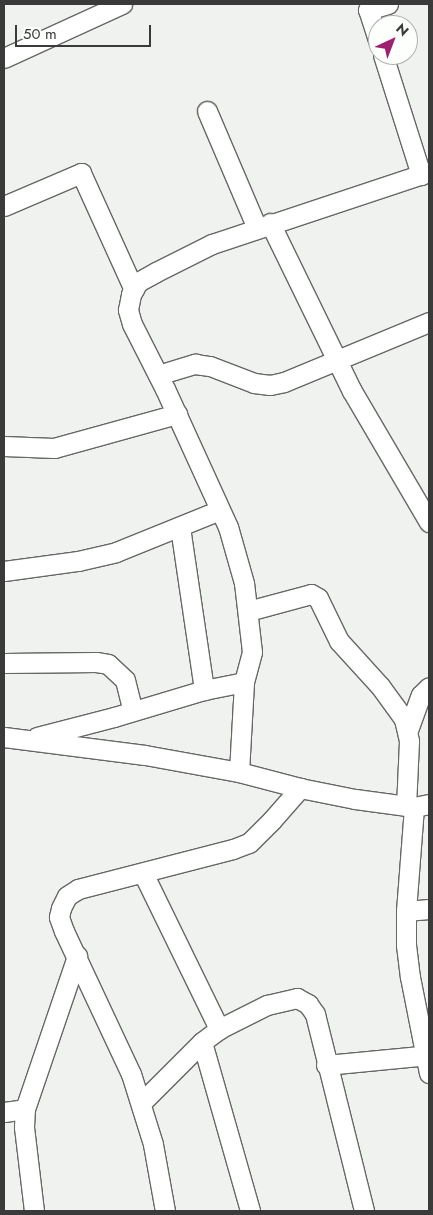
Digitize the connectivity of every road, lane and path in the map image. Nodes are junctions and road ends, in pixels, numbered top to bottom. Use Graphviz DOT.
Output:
graph roads {
  1 [pos="122,4"];
  2 [pos="388,4"];
  3 [pos="370,15"];
  4 [pos="4,58"];
  5 [pos="387,65"];
  6 [pos="207,110"];
  7 [pos="425,173"];
  8 [pos="4,206"];
  9 [pos="264,226"];
  10 [pos="134,290"];
  11 [pos="429,322"];
  12 [pos="336,359"];
  13 [pos="158,375"];
  14 [pos="176,414"];
  15 [pos="4,446"];
  16 [pos="220,510"];
  17 [pos="429,522"];
  18 [pos="180,527"];
  19 [pos="4,571"];
  20 [pos="248,611"];
  21 [pos="4,663"];
  22 [pos="244,682"];
  23 [pos="429,688"];
  24 [pos="204,690"];
  25 [pos="133,711"];
  26 [pos="408,730"];
  27 [pos="4,737"];
  28 [pos="23,740"];
  29 [pos="239,772"];
  30 [pos="300,788"];
  31 [pos="416,806"];
  32 [pos="143,873"];
  33 [pos="429,909"];
  34 [pos="406,911"];
  35 [pos="77,956"];
  36 [pos="219,1029"];
  37 [pos="202,1042"];
  38 [pos="428,1061"];
  39 [pos="326,1065"];
  40 [pos="141,1103"];
  41 [pos="24,1109"];
  42 [pos="4,1112"];
  43 [pos="34,1211"];
  44 [pos="165,1211"];
  45 [pos="250,1211"];
  46 [pos="364,1211"];
  1 -- 4 [label="street"];
  2 -- 3 [label="street"];
  5 -- 7 [label="street"];
  6 -- 9 [label="street"];
  7 -- 9 [label="street"];
  8 -- 10 [label="street"];
  9 -- 10 [label="street"];
  9 -- 12 [label="street"];
  10 -- 13 [label="street"];
  11 -- 12 [label="street"];
  12 -- 13 [label="street"];
  12 -- 17 [label="street"];
  13 -- 14 [label="street"];
  14 -- 15 [label="street"];
  14 -- 16 [label="street"];
  16 -- 18 [label="street"];
  16 -- 20 [label="street"];
  18 -- 19 [label="street"];
  18 -- 24 [label="street"];
  20 -- 22 [label="street"];
  20 -- 26 [label="street"];
  21 -- 25 [label="street"];
  22 -- 24 [label="street"];
  22 -- 29 [label="street"];
  23 -- 26 [label="street"];
  24 -- 25 [label="street"];
  25 -- 28 [label="street"];
  26 -- 31 [label="street"];
  27 -- 28 [label="street"];
  28 -- 29 [label="street"];
  29 -- 30 [label="street"];
  30 -- 31 [label="street"];
  30 -- 32 [label="street"];
  31 -- 34 [label="street"];
  32 -- 35 [label="street"];
  32 -- 36 [label="street"];
  33 -- 34 [label="street"];
  34 -- 38 [label="street"];
  35 -- 40 [label="street"];
  35 -- 41 [label="street"];
  36 -- 37 [label="street"];
  36 -- 39 [label="street"];
  37 -- 40 [label="street"];
  37 -- 45 [label="street"];
  38 -- 39 [label="street"];
  39 -- 46 [label="street"];
  40 -- 44 [label="street"];
  41 -- 42 [label="street"];
  41 -- 43 [label="street"];
}
